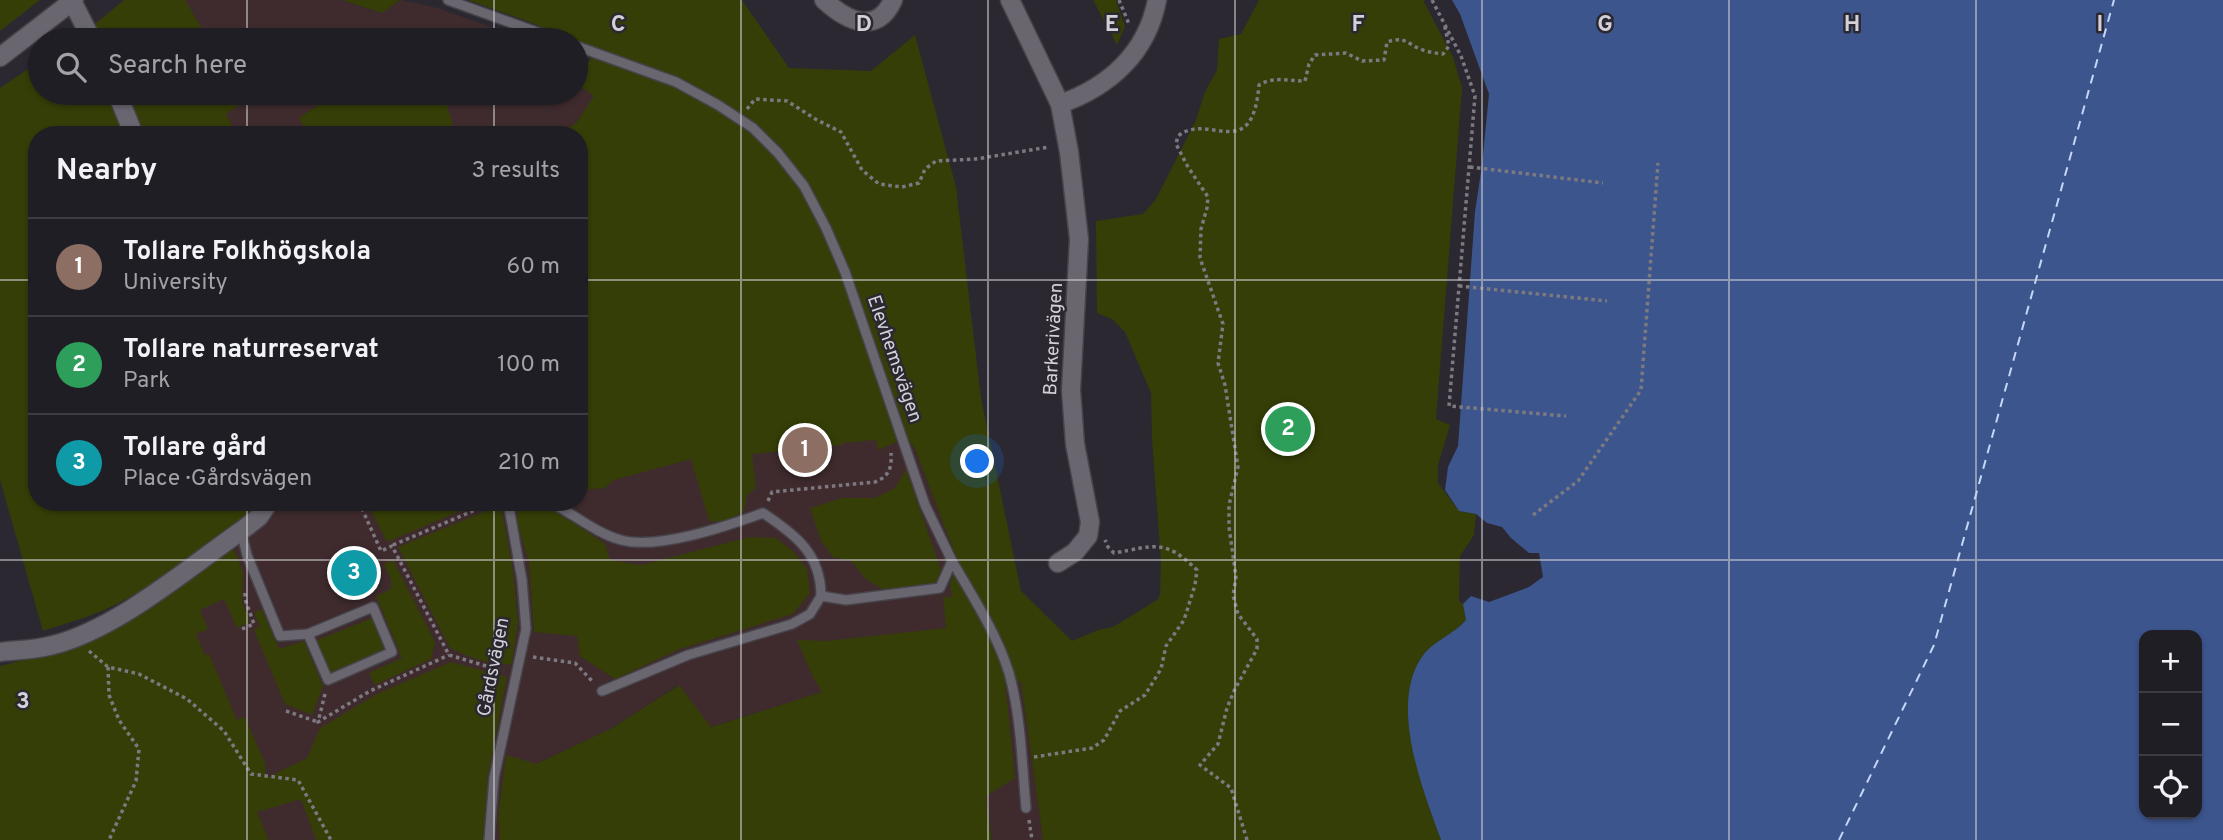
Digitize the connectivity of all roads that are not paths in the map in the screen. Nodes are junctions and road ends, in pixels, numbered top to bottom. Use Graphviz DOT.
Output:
graph roads {
  1 [pos="448,0"];
  2 [pos="824,0"];
  3 [pos="893,0"];
  4 [pos="1010,0"];
  5 [pos="1157,0"];
  6 [pos="73,1"];
  7 [pos="38,28"];
  8 [pos="86,28"];
  9 [pos="526,28"];
  10 [pos="28,36"];
  11 [pos="588,51"];
  12 [pos="0,57"];
  13 [pos="1060,104"];
  14 [pos="122,105"];
  15 [pos="130,126"];
  16 [pos="263,511"];
  17 [pos="509,511"];
  18 [pos="564,511"];
  19 [pos="242,531"];
  20 [pos="952,561"];
  21 [pos="1058,563"];
  22 [pos="821,596"];
  23 [pos="308,634"];
  24 [pos="0,652"];
  25 [pos="602,691"];
  26 [pos="1026,808"];
  27 [pos="489,840"];
  1 -- 9 [label="lane"];
  2 -- 3 [label="street"];
  4 -- 13 [label="street, Barkerivägen"];
  5 -- 13 [label="street"];
  6 -- 7 [label="street"];
  6 -- 8 [label="street"];
  10 -- 12 [label="street"];
  11 -- 20 [label="lane, Elevhemsvägen"];
  13 -- 21 [label="street, Barkerivägen"];
  14 -- 15 [label="street"];
  16 -- 19 [label="street"];
  17 -- 27 [label="lane, Gårdsvägen"];
  18 -- 22 [label="lane"];
  19 -- 23 [label="lane"];
  19 -- 24 [label="street"];
  20 -- 22 [label="lane"];
  20 -- 26 [label="lane, Elevhemsvägen"];
  22 -- 25 [label="lane"];
  23 -- 23 [label="lane"];
}
